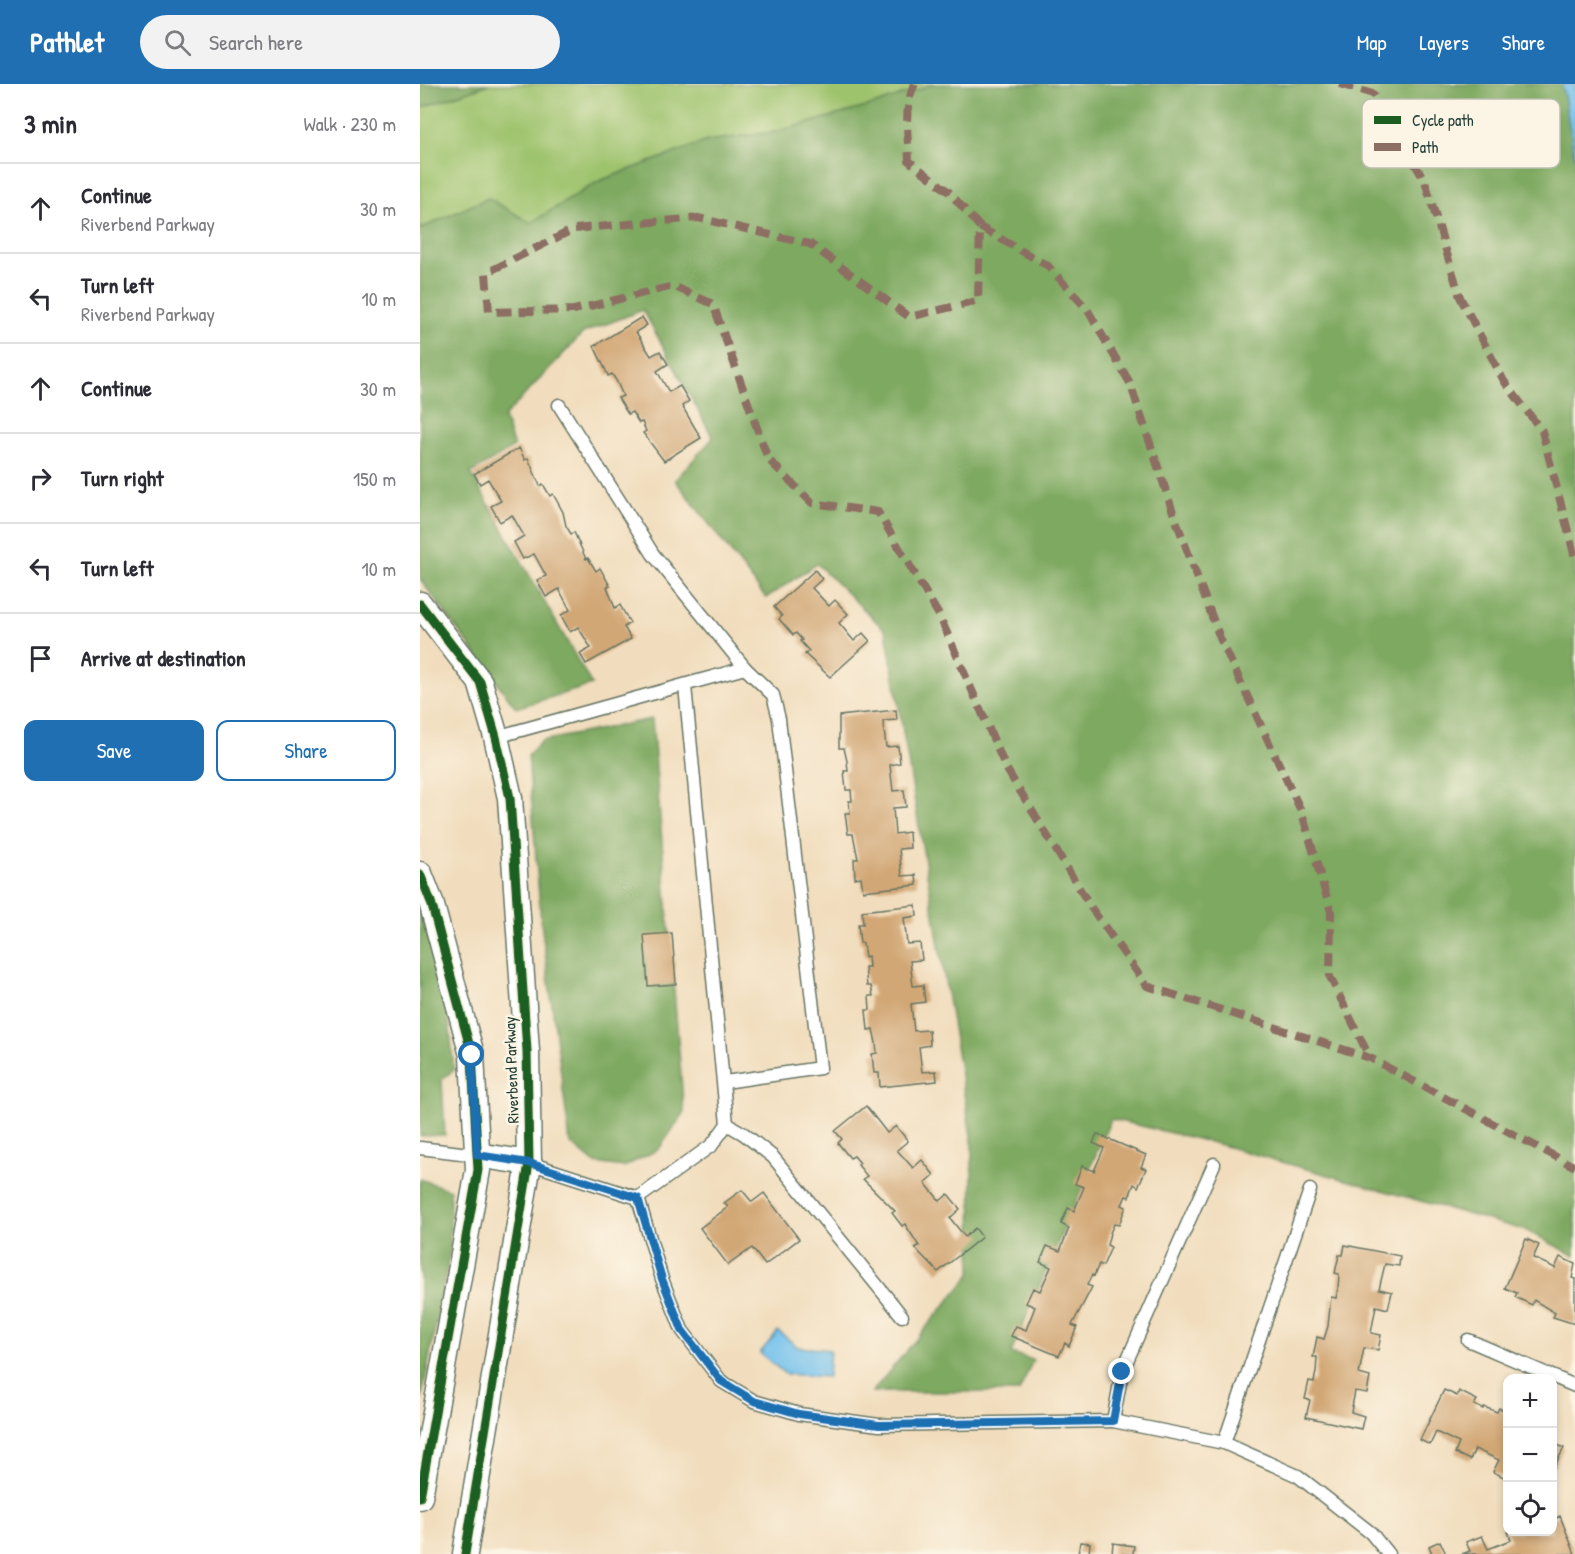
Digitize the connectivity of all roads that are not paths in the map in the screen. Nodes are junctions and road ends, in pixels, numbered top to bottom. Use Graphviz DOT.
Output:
graph roads {
  1 [pos="559,405"];
  2 [pos="420,604"];
  3 [pos="745,668"];
  4 [pos="685,686"];
  5 [pos="496,737"];
  6 [pos="420,874"];
  7 [pos="725,1082"];
  8 [pos="727,1124"];
  9 [pos="420,1148"];
  10 [pos="477,1155"];
  11 [pos="529,1163"];
  12 [pos="1214,1164"];
  13 [pos="1310,1190"];
  14 [pos="638,1198"];
  15 [pos="902,1316"];
  16 [pos="1468,1340"];
  17 [pos="1575,1386"];
  18 [pos="1113,1421"];
  19 [pos="1224,1443"];
  20 [pos="420,1497"];
  21 [pos="465,1554"];
  22 [pos="1388,1554"];
  1 -- 3 [label="lane"];
  2 -- 5 [label="street, Riverbend Parkway"];
  3 -- 4 [label="lane"];
  3 -- 7 [label="lane"];
  4 -- 5 [label="lane"];
  4 -- 7 [label="lane"];
  5 -- 11 [label="street, Riverbend Parkway"];
  6 -- 10 [label="street"];
  7 -- 8 [label="lane"];
  8 -- 14 [label="lane"];
  8 -- 15 [label="lane"];
  9 -- 10 [label="lane"];
  10 -- 11 [label="street"];
  10 -- 20 [label="street"];
  11 -- 14 [label="lane"];
  11 -- 21 [label="street, Riverbend Parkway"];
  12 -- 18 [label="lane"];
  13 -- 19 [label="lane"];
  14 -- 18 [label="lane"];
  16 -- 17 [label="lane"];
  18 -- 19 [label="lane"];
  19 -- 22 [label="lane"];
}
